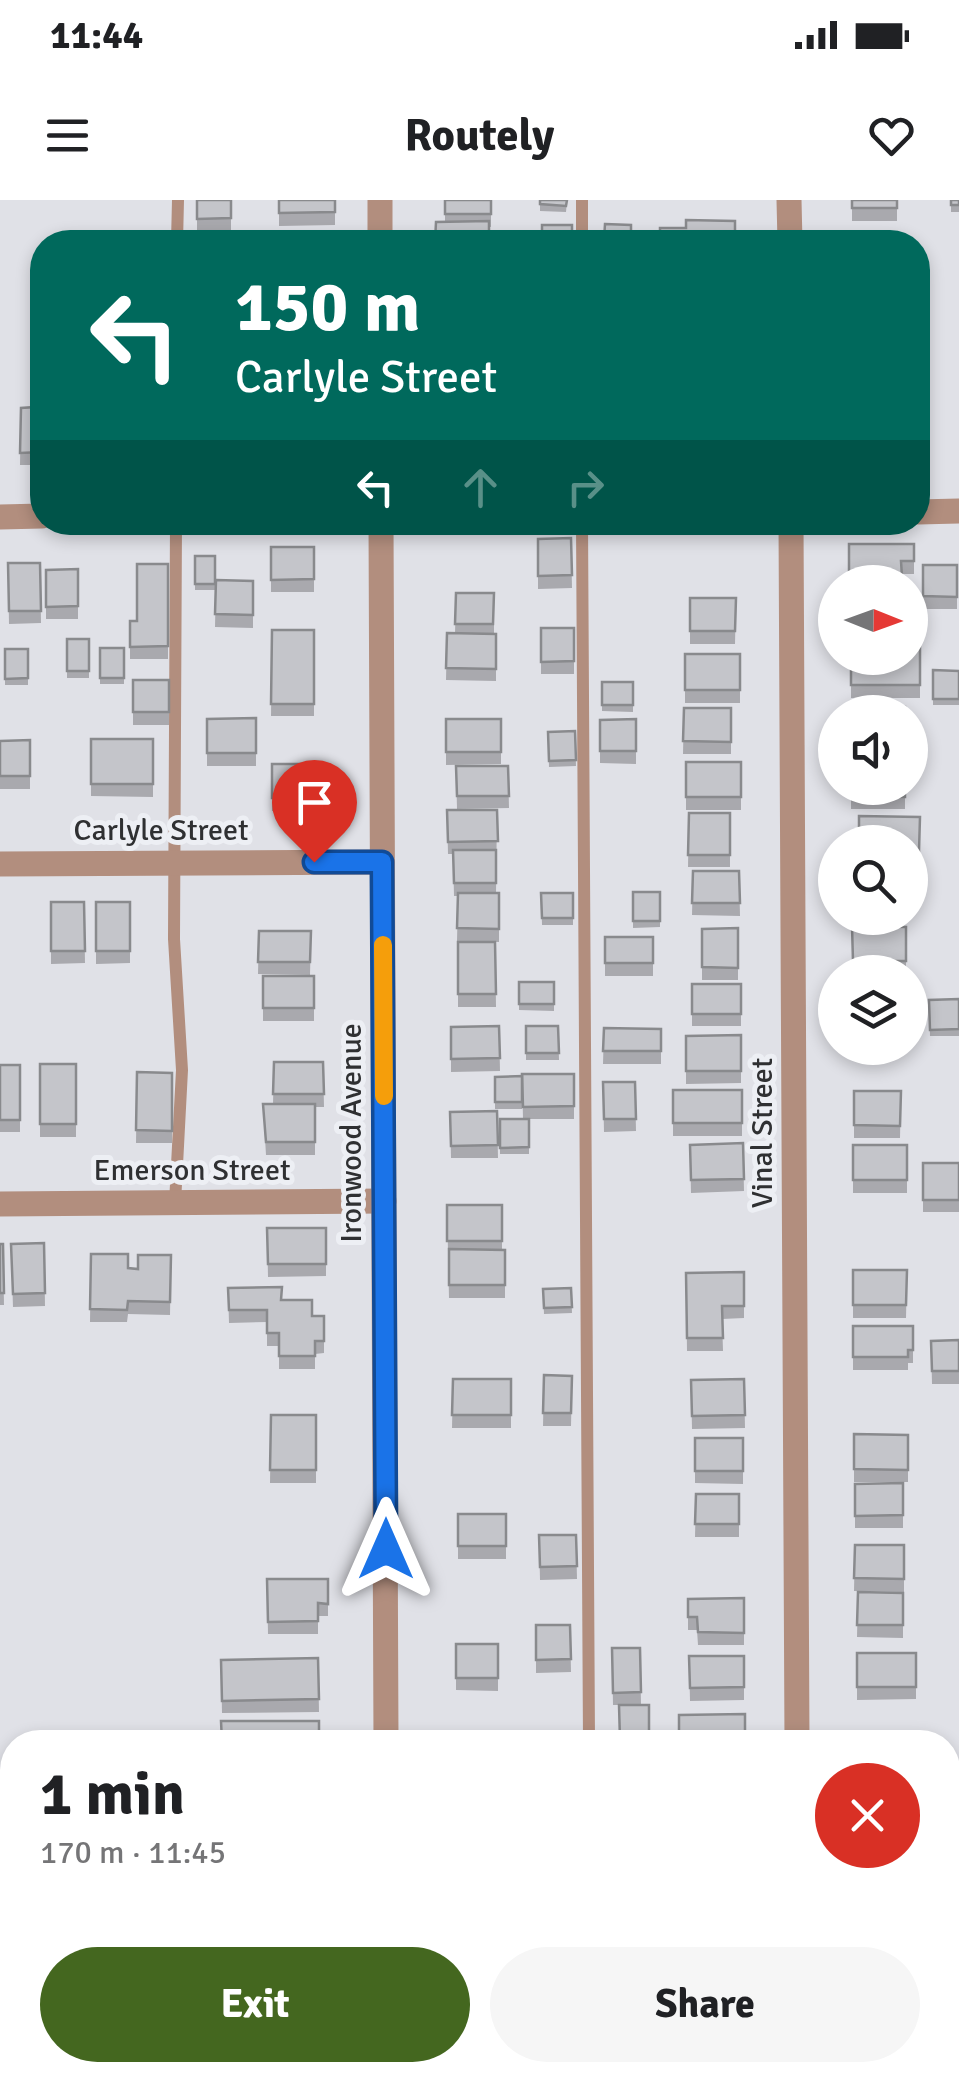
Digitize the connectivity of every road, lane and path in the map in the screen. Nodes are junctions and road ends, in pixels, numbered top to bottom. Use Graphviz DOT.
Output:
graph roads {
  1 [pos="178,200"];
  2 [pos="380,200"];
  3 [pos="582,200"];
  4 [pos="790,200"];
  5 [pos="178,230"];
  6 [pos="380,230"];
  7 [pos="582,230"];
  8 [pos="790,230"];
  9 [pos="930,512"];
  10 [pos="959,512"];
  11 [pos="30,516"];
  12 [pos="0,517"];
  13 [pos="176,535"];
  14 [pos="380,535"];
  15 [pos="582,535"];
  16 [pos="791,535"];
  17 [pos="382,862"];
  18 [pos="176,863"];
  19 [pos="0,864"];
  20 [pos="384,1201"];
  21 [pos="175,1203"];
  22 [pos="0,1204"];
  23 [pos="386,1730"];
  24 [pos="588,1730"];
  25 [pos="797,1730"];
  1 -- 5 [label="lane"];
  2 -- 6 [label="street"];
  3 -- 7 [label="lane"];
  4 -- 8 [label="street"];
  9 -- 10 [label="street"];
  11 -- 12 [label="street"];
  13 -- 18 [label="lane"];
  14 -- 17 [label="street, Ironwood Avenue"];
  15 -- 24 [label="lane"];
  16 -- 25 [label="street, Vinal Street"];
  17 -- 18 [label="street, Carlyle Street"];
  17 -- 20 [label="street, Ironwood Avenue"];
  18 -- 19 [label="street, Carlyle Street"];
  18 -- 21 [label="lane"];
  20 -- 21 [label="street, Emerson Street"];
  20 -- 23 [label="street, Ironwood Avenue"];
  21 -- 22 [label="street, Emerson Street"];
}
